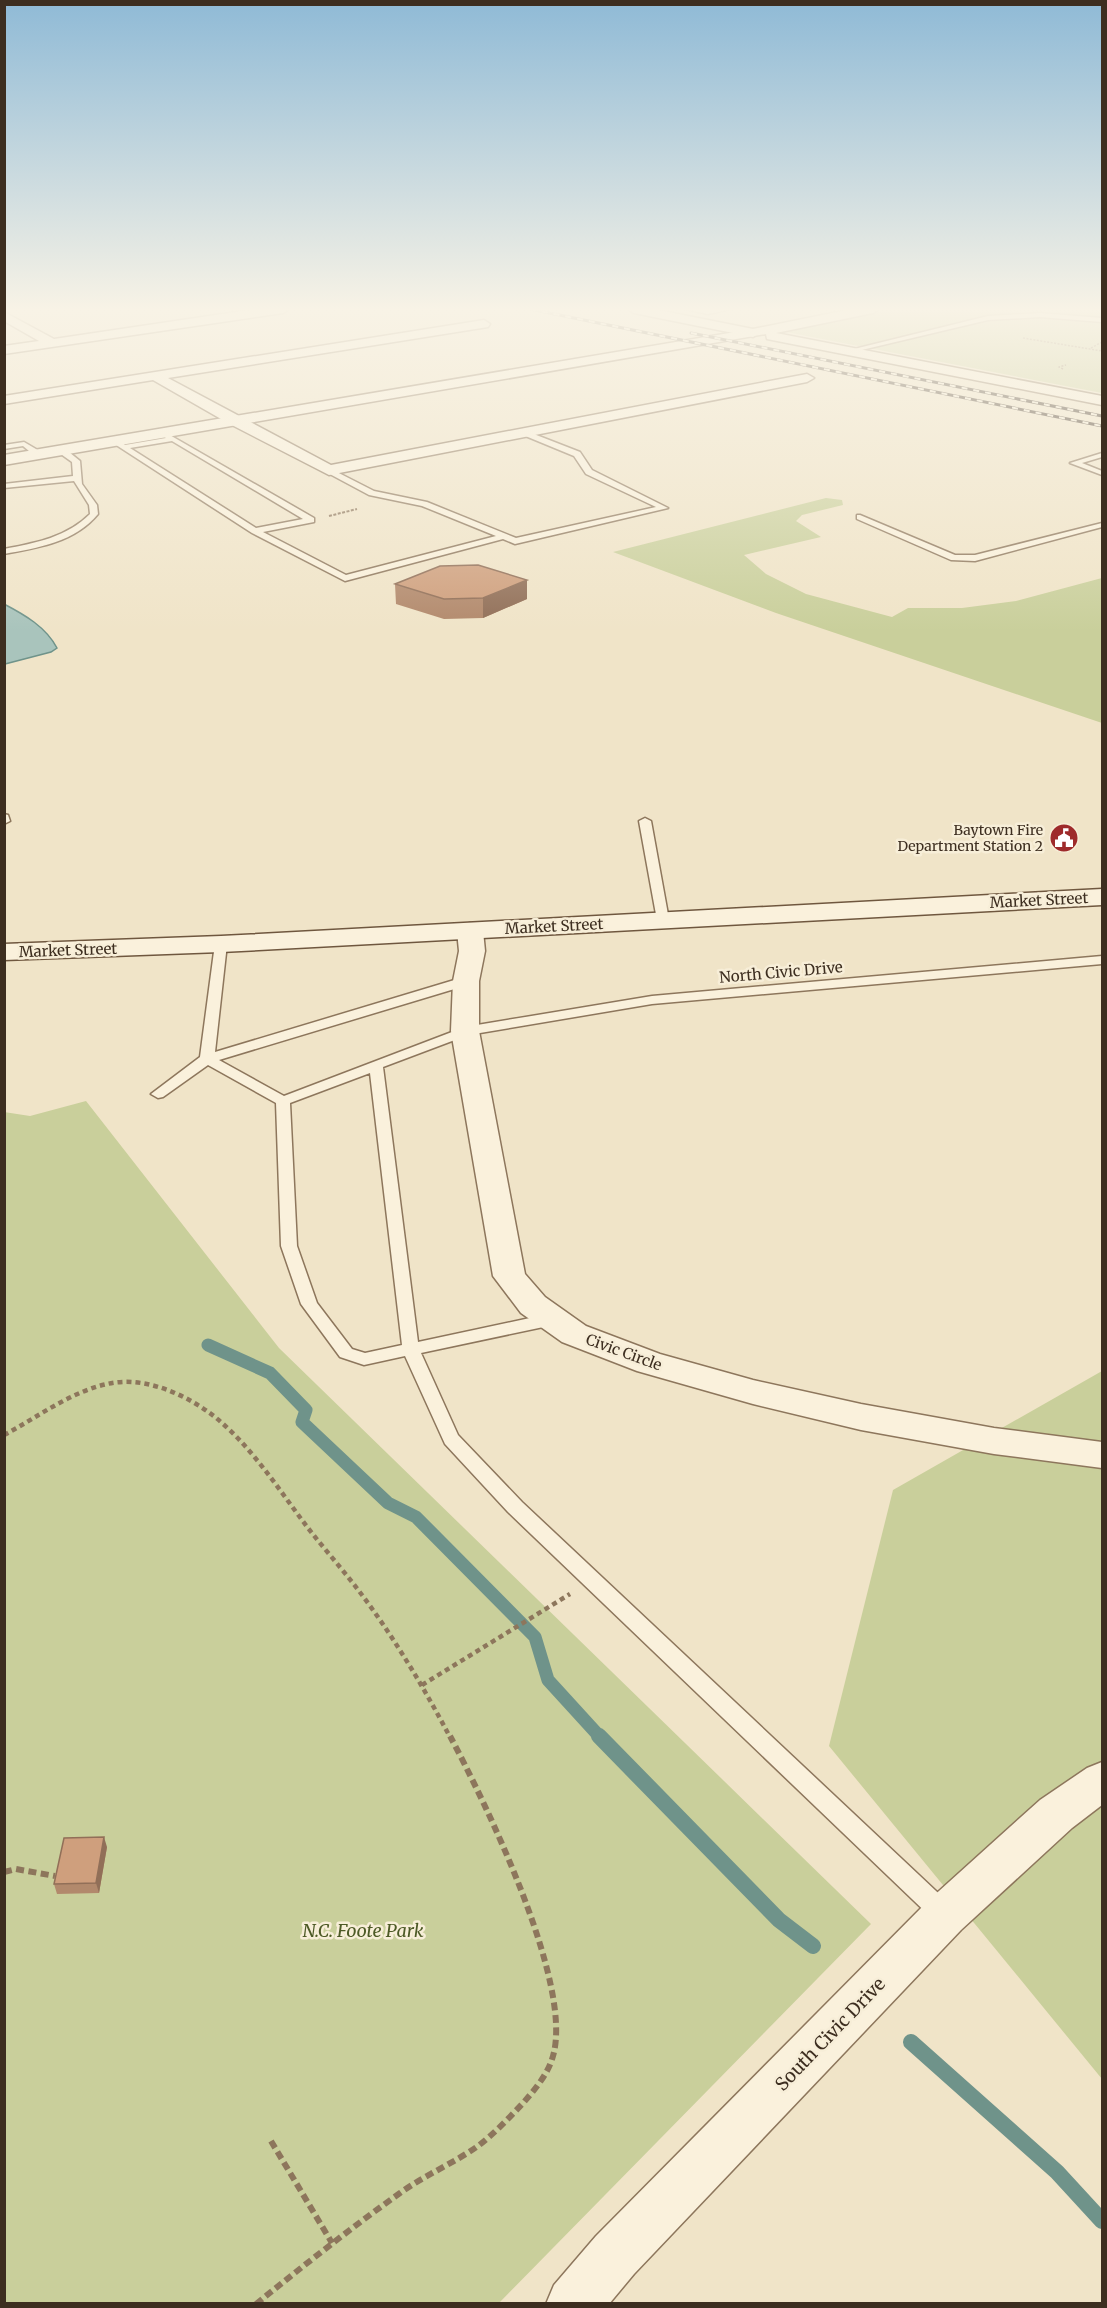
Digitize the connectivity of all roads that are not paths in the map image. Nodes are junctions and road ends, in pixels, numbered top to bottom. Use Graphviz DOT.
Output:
graph roads {
  1 [pos="227,417"];
  2 [pos="253,417"];
  3 [pos="609,417"];
  4 [pos="233,420"];
  5 [pos="526,433"];
  6 [pos="167,436"];
  7 [pos="119,444"];
  8 [pos="4,447"];
  9 [pos="61,450"];
  10 [pos="38,454"];
  11 [pos="1102,455"];
  12 [pos="4,460"];
  13 [pos="329,470"];
  14 [pos="1102,473"];
  15 [pos="76,478"];
  16 [pos="4,486"];
  17 [pos="860,517"];
  18 [pos="1102,525"];
  19 [pos="255,531"];
  20 [pos="502,537"];
  21 [pos="4,552"];
  22 [pos="645,821"];
  23 [pos="1102,897"];
  24 [pos="663,920"];
  25 [pos="470,931"];
  26 [pos="221,944"];
  27 [pos="4,952"];
  28 [pos="1102,960"];
  29 [pos="466,981"];
  30 [pos="465,1031"];
  31 [pos="207,1059"];
  32 [pos="376,1066"];
  33 [pos="158,1094"];
  34 [pos="283,1101"];
  35 [pos="553,1319"];
  36 [pos="411,1350"];
  37 [pos="1102,1455"];
  38 [pos="1102,1781"];
  39 [pos="945,1915"];
  40 [pos="573,2304"];
  1 -- 4 [label="street"];
  2 -- 4 [label="street"];
  3 -- 5 [label="street"];
  4 -- 6 [label="street"];
  4 -- 13 [label="street"];
  5 -- 13 [label="street"];
  5 -- 20 [label="lane"];
  6 -- 7 [label="street"];
  6 -- 19 [label="lane"];
  7 -- 9 [label="street"];
  7 -- 19 [label="lane"];
  8 -- 10 [label="lane"];
  9 -- 10 [label="street"];
  9 -- 15 [label="lane"];
  10 -- 12 [label="street"];
  11 -- 14 [label="lane"];
  13 -- 20 [label="lane"];
  15 -- 16 [label="lane"];
  15 -- 21 [label="lane"];
  17 -- 18 [label="lane"];
  19 -- 20 [label="lane"];
  22 -- 24 [label="lane"];
  23 -- 24 [label="street, Market Street"];
  24 -- 25 [label="street, Market Street"];
  25 -- 26 [label="street, Market Street"];
  25 -- 29 [label="street, Civic Circle"];
  26 -- 27 [label="street, Market Street"];
  26 -- 31 [label="lane"];
  28 -- 30 [label="lane, North Civic Drive"];
  29 -- 30 [label="street, Civic Circle"];
  29 -- 31 [label="lane"];
  30 -- 32 [label="lane, North Civic Drive"];
  30 -- 35 [label="street, Civic Circle"];
  31 -- 33 [label="lane"];
  31 -- 34 [label="lane"];
  32 -- 34 [label="lane, North Civic Drive"];
  32 -- 36 [label="lane"];
  34 -- 36 [label="lane"];
  35 -- 36 [label="lane"];
  35 -- 37 [label="street, Civic Circle"];
  36 -- 39 [label="lane"];
  38 -- 39 [label="street, South Civic Drive"];
  39 -- 40 [label="street, South Civic Drive"];
}
